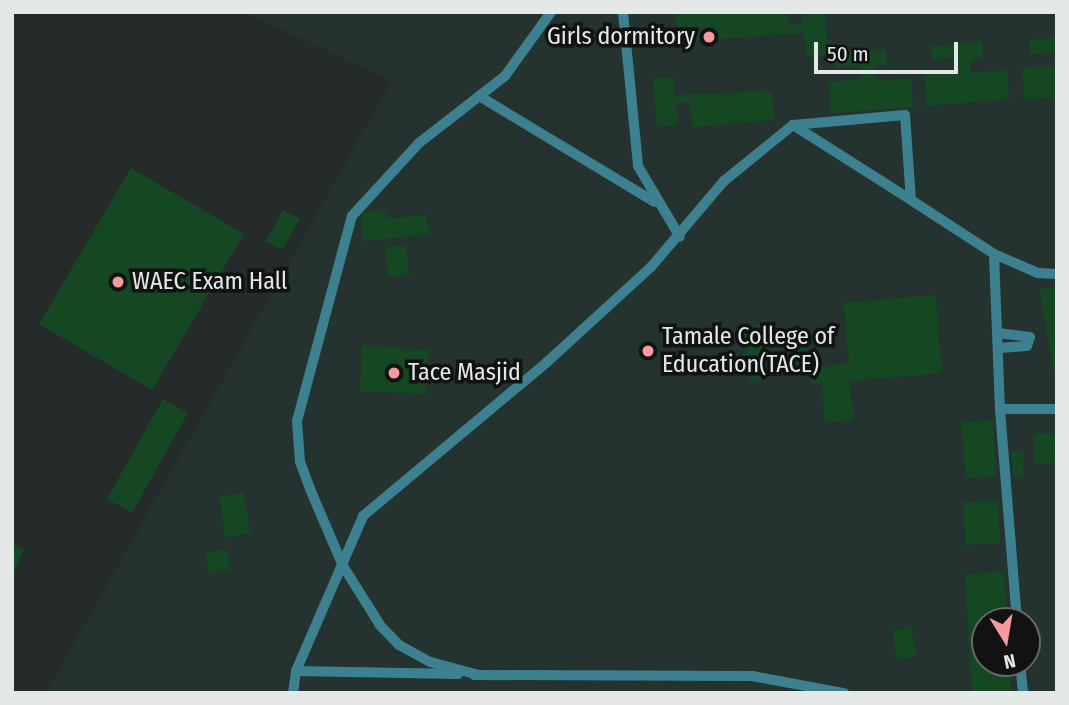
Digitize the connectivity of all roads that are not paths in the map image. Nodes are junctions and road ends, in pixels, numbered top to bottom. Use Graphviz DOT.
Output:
graph roads {
  1 [pos="551,12"];
  2 [pos="622,12"];
  3 [pos="479,96"];
  4 [pos="793,125"];
  5 [pos="911,200"];
  6 [pos="658,204"];
  7 [pos="680,237"];
  8 [pos="994,254"];
  9 [pos="1057,274"];
  10 [pos="998,333"];
  11 [pos="999,348"];
  12 [pos="1000,409"];
  13 [pos="1057,409"];
  14 [pos="343,566"];
  15 [pos="1016,607"];
  16 [pos="296,671"];
  17 [pos="479,676"];
  18 [pos="293,693"];
  19 [pos="844,693"];
  1 -- 3 [label="lane"];
  2 -- 6 [label="lane"];
  3 -- 6 [label="lane"];
  3 -- 14 [label="lane"];
  4 -- 5 [label="lane"];
  4 -- 5 [label="lane"];
  4 -- 7 [label="lane"];
  5 -- 8 [label="lane"];
  6 -- 7 [label="lane"];
  7 -- 14 [label="lane"];
  8 -- 9 [label="lane"];
  8 -- 10 [label="lane"];
  10 -- 11 [label="lane"];
  10 -- 11 [label="lane"];
  11 -- 12 [label="lane"];
  12 -- 13 [label="lane"];
  12 -- 15 [label="lane"];
  14 -- 16 [label="lane"];
  14 -- 17 [label="lane"];
  16 -- 17 [label="lane"];
  16 -- 18 [label="lane"];
  17 -- 19 [label="lane"];
}
